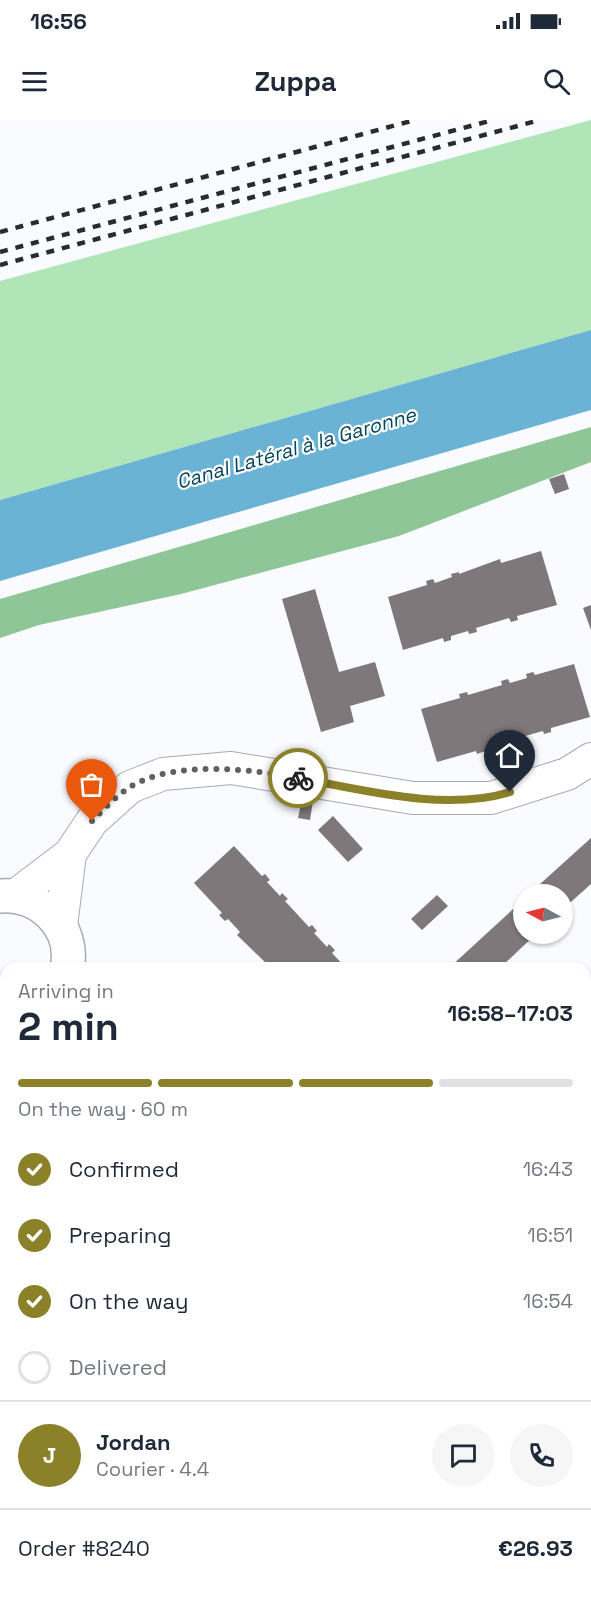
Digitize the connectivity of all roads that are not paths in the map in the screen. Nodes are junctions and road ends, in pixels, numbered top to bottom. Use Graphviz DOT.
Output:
graph roads {
  1 [pos="591,759"];
  2 [pos="70,855"];
  3 [pos="8,896"];
  4 [pos="61,926"];
  5 [pos="67,962"];
  1 -- 2 [label="street"];
  2 -- 3 [label="street"];
  2 -- 4 [label="street"];
  3 -- 4 [label="main road"];
  4 -- 5 [label="main road"];
}
